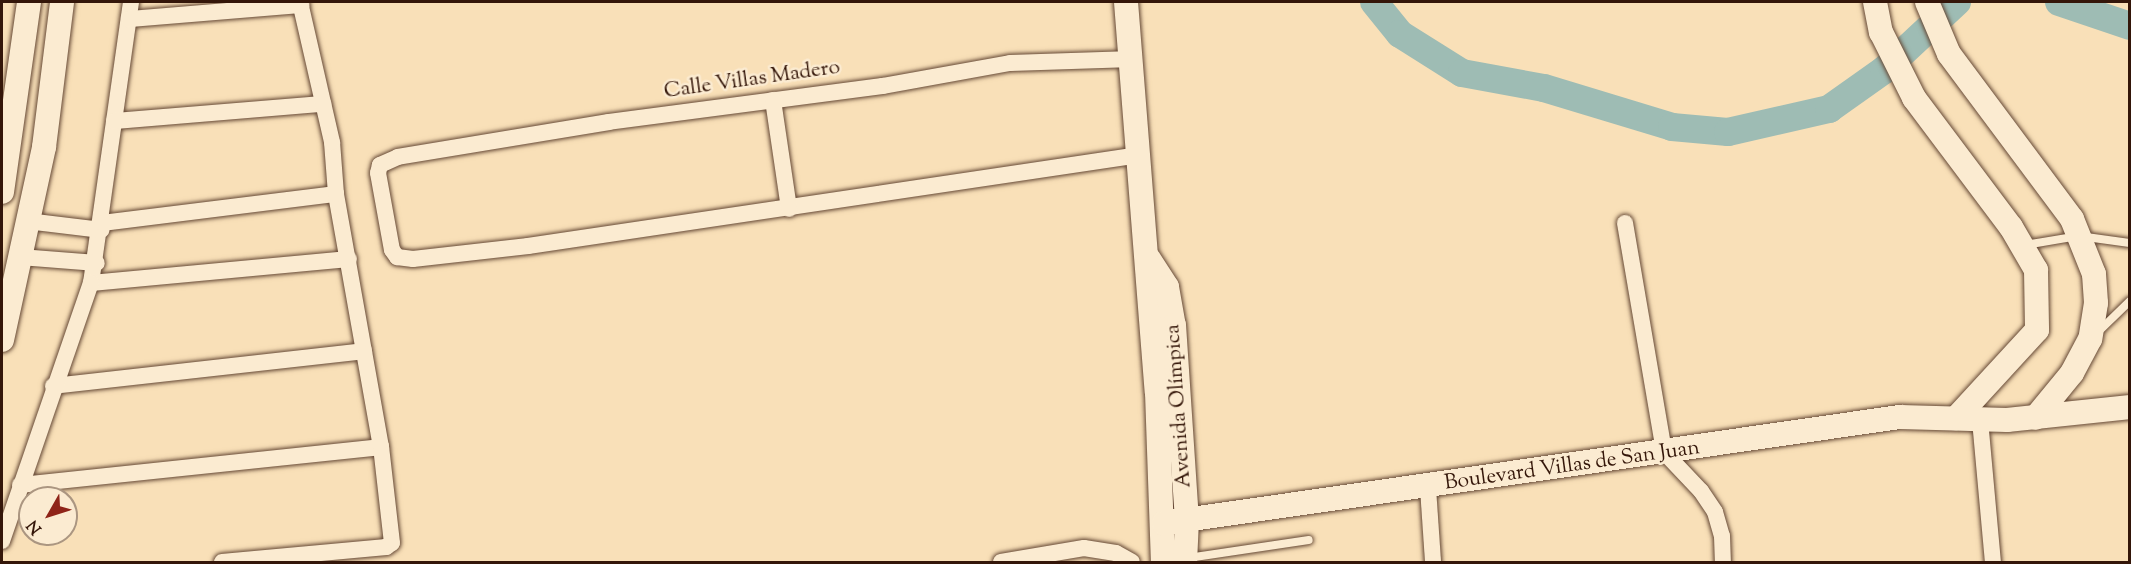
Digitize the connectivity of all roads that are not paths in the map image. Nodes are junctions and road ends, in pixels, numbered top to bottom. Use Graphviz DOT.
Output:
graph roads {
  1 [pos="29,2"];
  2 [pos="62,2"];
  3 [pos="131,2"];
  4 [pos="1126,2"];
  5 [pos="1875,2"];
  6 [pos="1927,2"];
  7 [pos="301,3"];
  8 [pos="129,19"];
  9 [pos="1133,59"];
  10 [pos="773,100"];
  11 [pos="323,104"];
  12 [pos="114,121"];
  13 [pos="1138,155"];
  14 [pos="2,192"];
  15 [pos="336,194"];
  16 [pos="789,209"];
  17 [pos="27,221"];
  18 [pos="1626,223"];
  19 [pos="101,226"];
  20 [pos="2079,236"];
  21 [pos="2130,243"];
  22 [pos="2022,245"];
  23 [pos="20,257"];
  24 [pos="349,259"];
  25 [pos="96,263"];
  26 [pos="91,283"];
  27 [pos="2130,301"];
  28 [pos="2090,339"];
  29 [pos="2,340"];
  30 [pos="364,351"];
  31 [pos="53,386"];
  32 [pos="2130,407"];
  33 [pos="1956,418"];
  34 [pos="2035,418"];
  35 [pos="1980,420"];
  36 [pos="381,447"];
  37 [pos="1664,452"];
  38 [pos="20,485"];
  39 [pos="1428,488"];
  40 [pos="1175,521"];
  41 [pos="1309,540"];
  42 [pos="2,541"];
  43 [pos="222,562"];
  44 [pos="1001,562"];
  45 [pos="1132,562"];
  46 [pos="1171,562"];
  47 [pos="1433,562"];
  48 [pos="1723,562"];
  49 [pos="1993,562"];
  1 -- 14 [label="street"];
  2 -- 17 [label="street"];
  3 -- 8 [label="street"];
  4 -- 9 [label="street, Avenida Olímpica"];
  5 -- 22 [label="street"];
  6 -- 20 [label="street"];
  7 -- 8 [label="street"];
  7 -- 11 [label="street"];
  8 -- 12 [label="street"];
  9 -- 10 [label="street, Calle Villas Madero"];
  9 -- 13 [label="street, Avenida Olímpica"];
  10 -- 16 [label="street"];
  10 -- 16 [label="street, Calle Villas Madero"];
  11 -- 12 [label="street"];
  11 -- 15 [label="street"];
  12 -- 19 [label="street"];
  13 -- 16 [label="street"];
  13 -- 40 [label="street, Avenida Olímpica"];
  15 -- 19 [label="street"];
  15 -- 24 [label="street"];
  17 -- 19 [label="street"];
  17 -- 23 [label="street"];
  18 -- 37 [label="street"];
  19 -- 25 [label="street"];
  20 -- 21 [label="lane"];
  20 -- 22 [label="lane"];
  20 -- 28 [label="street"];
  22 -- 33 [label="street"];
  23 -- 25 [label="street"];
  23 -- 29 [label="street"];
  24 -- 26 [label="street"];
  24 -- 30 [label="street"];
  25 -- 26 [label="street"];
  26 -- 31 [label="street"];
  27 -- 28 [label="lane"];
  28 -- 34 [label="street"];
  30 -- 31 [label="street"];
  30 -- 36 [label="street"];
  31 -- 38 [label="street"];
  32 -- 34 [label="street, Boulevard Villas de San Juan"];
  33 -- 35 [label="street, Boulevard Villas de San Juan"];
  33 -- 37 [label="street, Boulevard Villas de San Juan"];
  34 -- 35 [label="street, Boulevard Villas de San Juan"];
  35 -- 49 [label="street"];
  36 -- 38 [label="street"];
  36 -- 43 [label="street"];
  37 -- 39 [label="street, Boulevard Villas de San Juan"];
  37 -- 48 [label="street"];
  38 -- 42 [label="street"];
  39 -- 40 [label="street, Boulevard Villas de San Juan"];
  39 -- 47 [label="street"];
  40 -- 46 [label="street, Avenida Olímpica"];
  41 -- 46 [label="lane"];
  44 -- 45 [label="street"];
}
